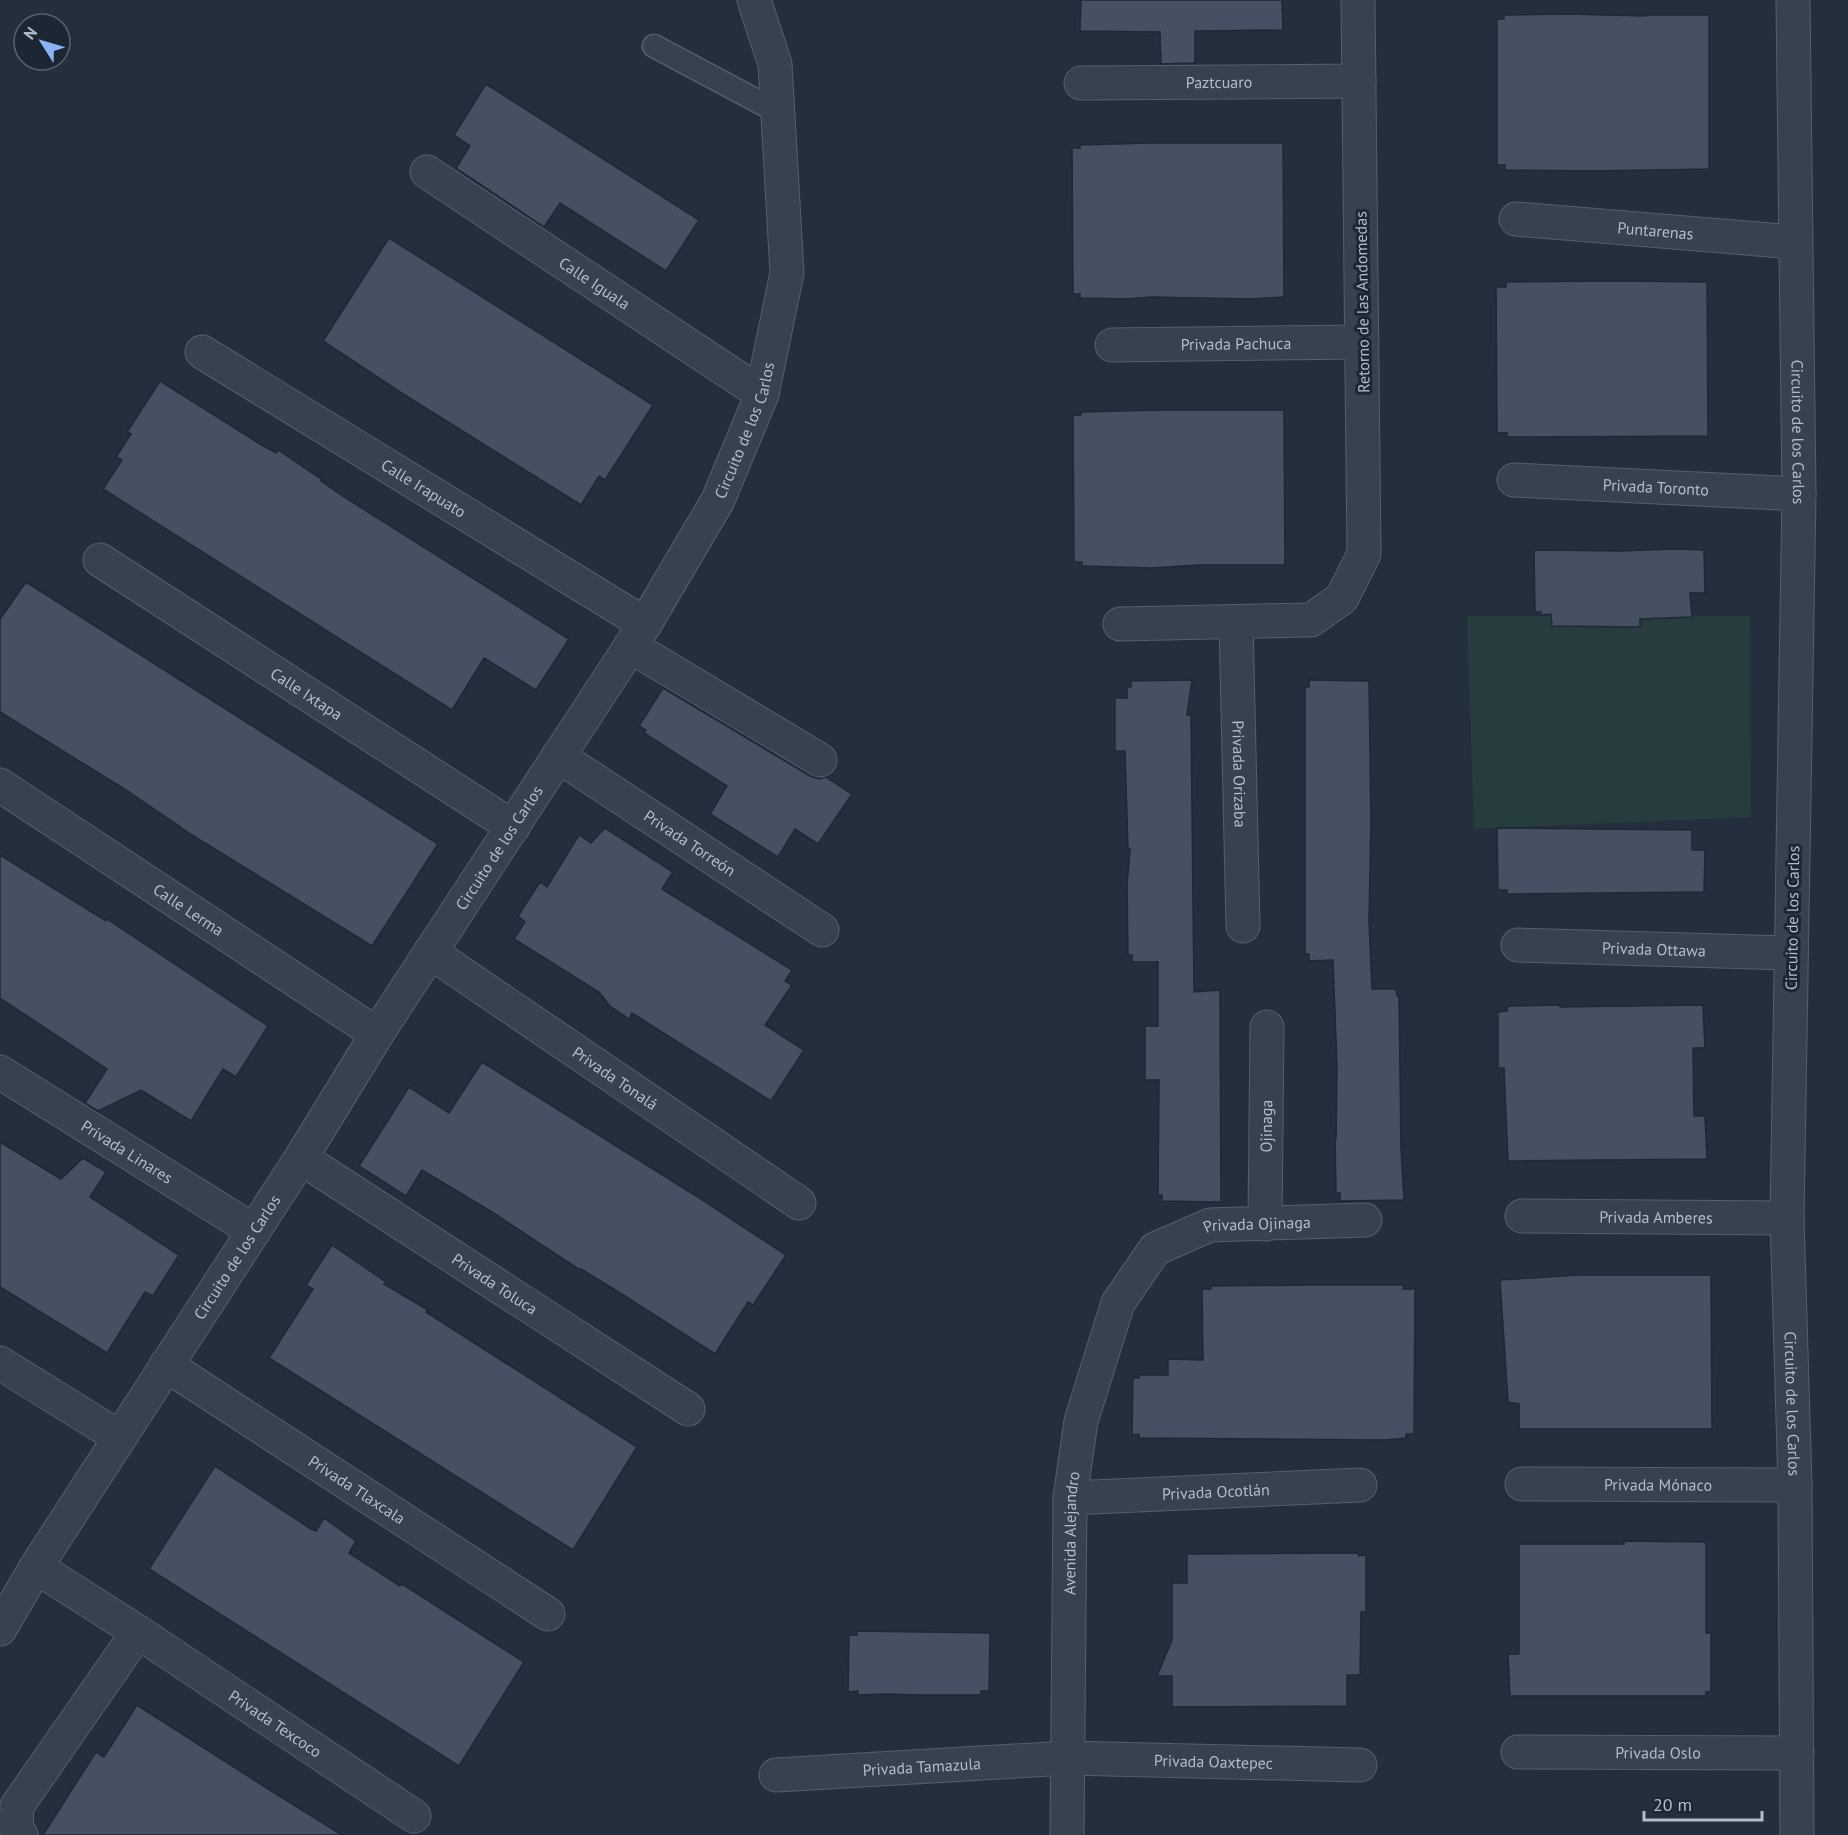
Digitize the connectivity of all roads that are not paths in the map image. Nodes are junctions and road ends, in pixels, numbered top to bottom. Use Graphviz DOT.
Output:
graph roads {
  1 [pos="754,0"];
  2 [pos="1358,0"];
  3 [pos="1793,0"];
  4 [pos="654,46"];
  5 [pos="1359,81"];
  6 [pos="1081,83"];
  7 [pos="778,112"];
  8 [pos="427,172"];
  9 [pos="1516,219"];
  10 [pos="1794,242"];
  11 [pos="1362,342"];
  12 [pos="1112,345"];
  13 [pos="202,352"];
  14 [pos="762,394"];
  15 [pos="1514,480"];
  16 [pos="1799,494"];
  17 [pos="100,560"];
  18 [pos="1236,622"];
  19 [pos="1120,624"];
  20 [pos="637,635"];
  21 [pos="558,756"];
  22 [pos="820,760"];
  23 [pos="0,785"];
  24 [pos="513,826"];
  25 [pos="1243,926"];
  26 [pos="822,930"];
  27 [pos="1518,945"];
  28 [pos="430,952"];
  29 [pos="1791,952"];
  30 [pos="1268,1027"];
  31 [pos="376,1034"];
  32 [pos="0,1072"];
  33 [pos="301,1158"];
  34 [pos="799,1203"];
  35 [pos="1522,1216"];
  36 [pos="1787,1218"];
  37 [pos="1365,1220"];
  38 [pos="1265,1224"];
  39 [pos="254,1231"];
  40 [pos="1155,1249"];
  41 [pos="0,1363"];
  42 [pos="166,1365"];
  43 [pos="688,1409"];
  44 [pos="119,1437"];
  45 [pos="1522,1484"];
  46 [pos="1360,1485"];
  47 [pos="1795,1485"];
  48 [pos="1070,1498"];
  49 [pos="36,1567"];
  50 [pos="548,1614"];
  51 [pos="0,1629"];
  52 [pos="138,1632"];
  53 [pos="1518,1752"];
  54 [pos="1797,1753"];
  55 [pos="1066,1758"];
  56 [pos="1360,1765"];
  57 [pos="777,1775"];
  58 [pos="414,1816"];
  59 [pos="21,1835"];
  60 [pos="1067,1835"];
  61 [pos="1797,1835"];
  1 -- 7 [label="street, Circuito de los Carlos"];
  2 -- 5 [label="street, Retorno de las Andomedas"];
  3 -- 10 [label="street, Circuito de los Carlos"];
  4 -- 7 [label="lane"];
  5 -- 6 [label="street, Paztcuaro"];
  5 -- 11 [label="street, Retorno de las Andomedas"];
  7 -- 14 [label="street, Circuito de los Carlos"];
  8 -- 14 [label="street, Calle Iguala"];
  9 -- 10 [label="street, Puntarenas"];
  10 -- 16 [label="street, Circuito de los Carlos"];
  11 -- 12 [label="street, Privada Pachuca"];
  11 -- 18 [label="street, Retorno de las Andomedas"];
  13 -- 20 [label="street, Calle Irapuato"];
  14 -- 20 [label="street, Circuito de los Carlos"];
  15 -- 16 [label="street, Privada Toronto"];
  16 -- 29 [label="street, Circuito de los Carlos"];
  17 -- 24 [label="street, Calle Ixtapa"];
  18 -- 19 [label="street"];
  18 -- 25 [label="street, Privada Orizaba"];
  20 -- 21 [label="street, Circuito de los Carlos"];
  20 -- 22 [label="street, Calle Irapuato"];
  21 -- 24 [label="street, Circuito de los Carlos"];
  21 -- 26 [label="street, Privada Torreón"];
  23 -- 31 [label="street, Calle Lerma"];
  24 -- 28 [label="street, Circuito de los Carlos"];
  27 -- 29 [label="street, Privada Ottawa"];
  28 -- 31 [label="street, Circuito de los Carlos"];
  28 -- 34 [label="street, Privada Tonalá"];
  29 -- 36 [label="street, Circuito de los Carlos"];
  30 -- 38 [label="street, Ojinaga"];
  31 -- 33 [label="street, Circuito de los Carlos"];
  32 -- 39 [label="street, Privada Linares"];
  33 -- 39 [label="street, Circuito de los Carlos"];
  33 -- 43 [label="street, Privada Toluca"];
  35 -- 36 [label="street, Privada Amberes"];
  36 -- 47 [label="street, Circuito de los Carlos"];
  37 -- 38 [label="street, Privada Ojinaga"];
  38 -- 40 [label="street, Privada Ojinaga"];
  39 -- 42 [label="street, Circuito de los Carlos"];
  40 -- 48 [label="street, Avenida Alejandro"];
  41 -- 44 [label="street"];
  42 -- 44 [label="street, Circuito de los Carlos"];
  42 -- 50 [label="street, Privada Tlaxcala"];
  44 -- 49 [label="street, Circuito de los Carlos"];
  45 -- 47 [label="street, Privada Mónaco"];
  46 -- 48 [label="street, Privada Ocotlán"];
  47 -- 54 [label="street, Circuito de los Carlos"];
  48 -- 55 [label="street, Avenida Alejandro"];
  49 -- 51 [label="street, Circuito de los Carlos"];
  49 -- 52 [label="street, Privada Texcoco"];
  52 -- 58 [label="street, Privada Texcoco"];
  52 -- 59 [label="street"];
  53 -- 54 [label="street, Privada Oslo"];
  54 -- 61 [label="street, Circuito de los Carlos"];
  55 -- 56 [label="street, Privada Oaxtepec"];
  55 -- 57 [label="street, Privada Tamazula"];
  55 -- 60 [label="street, Avenida Alejandro"];
}
